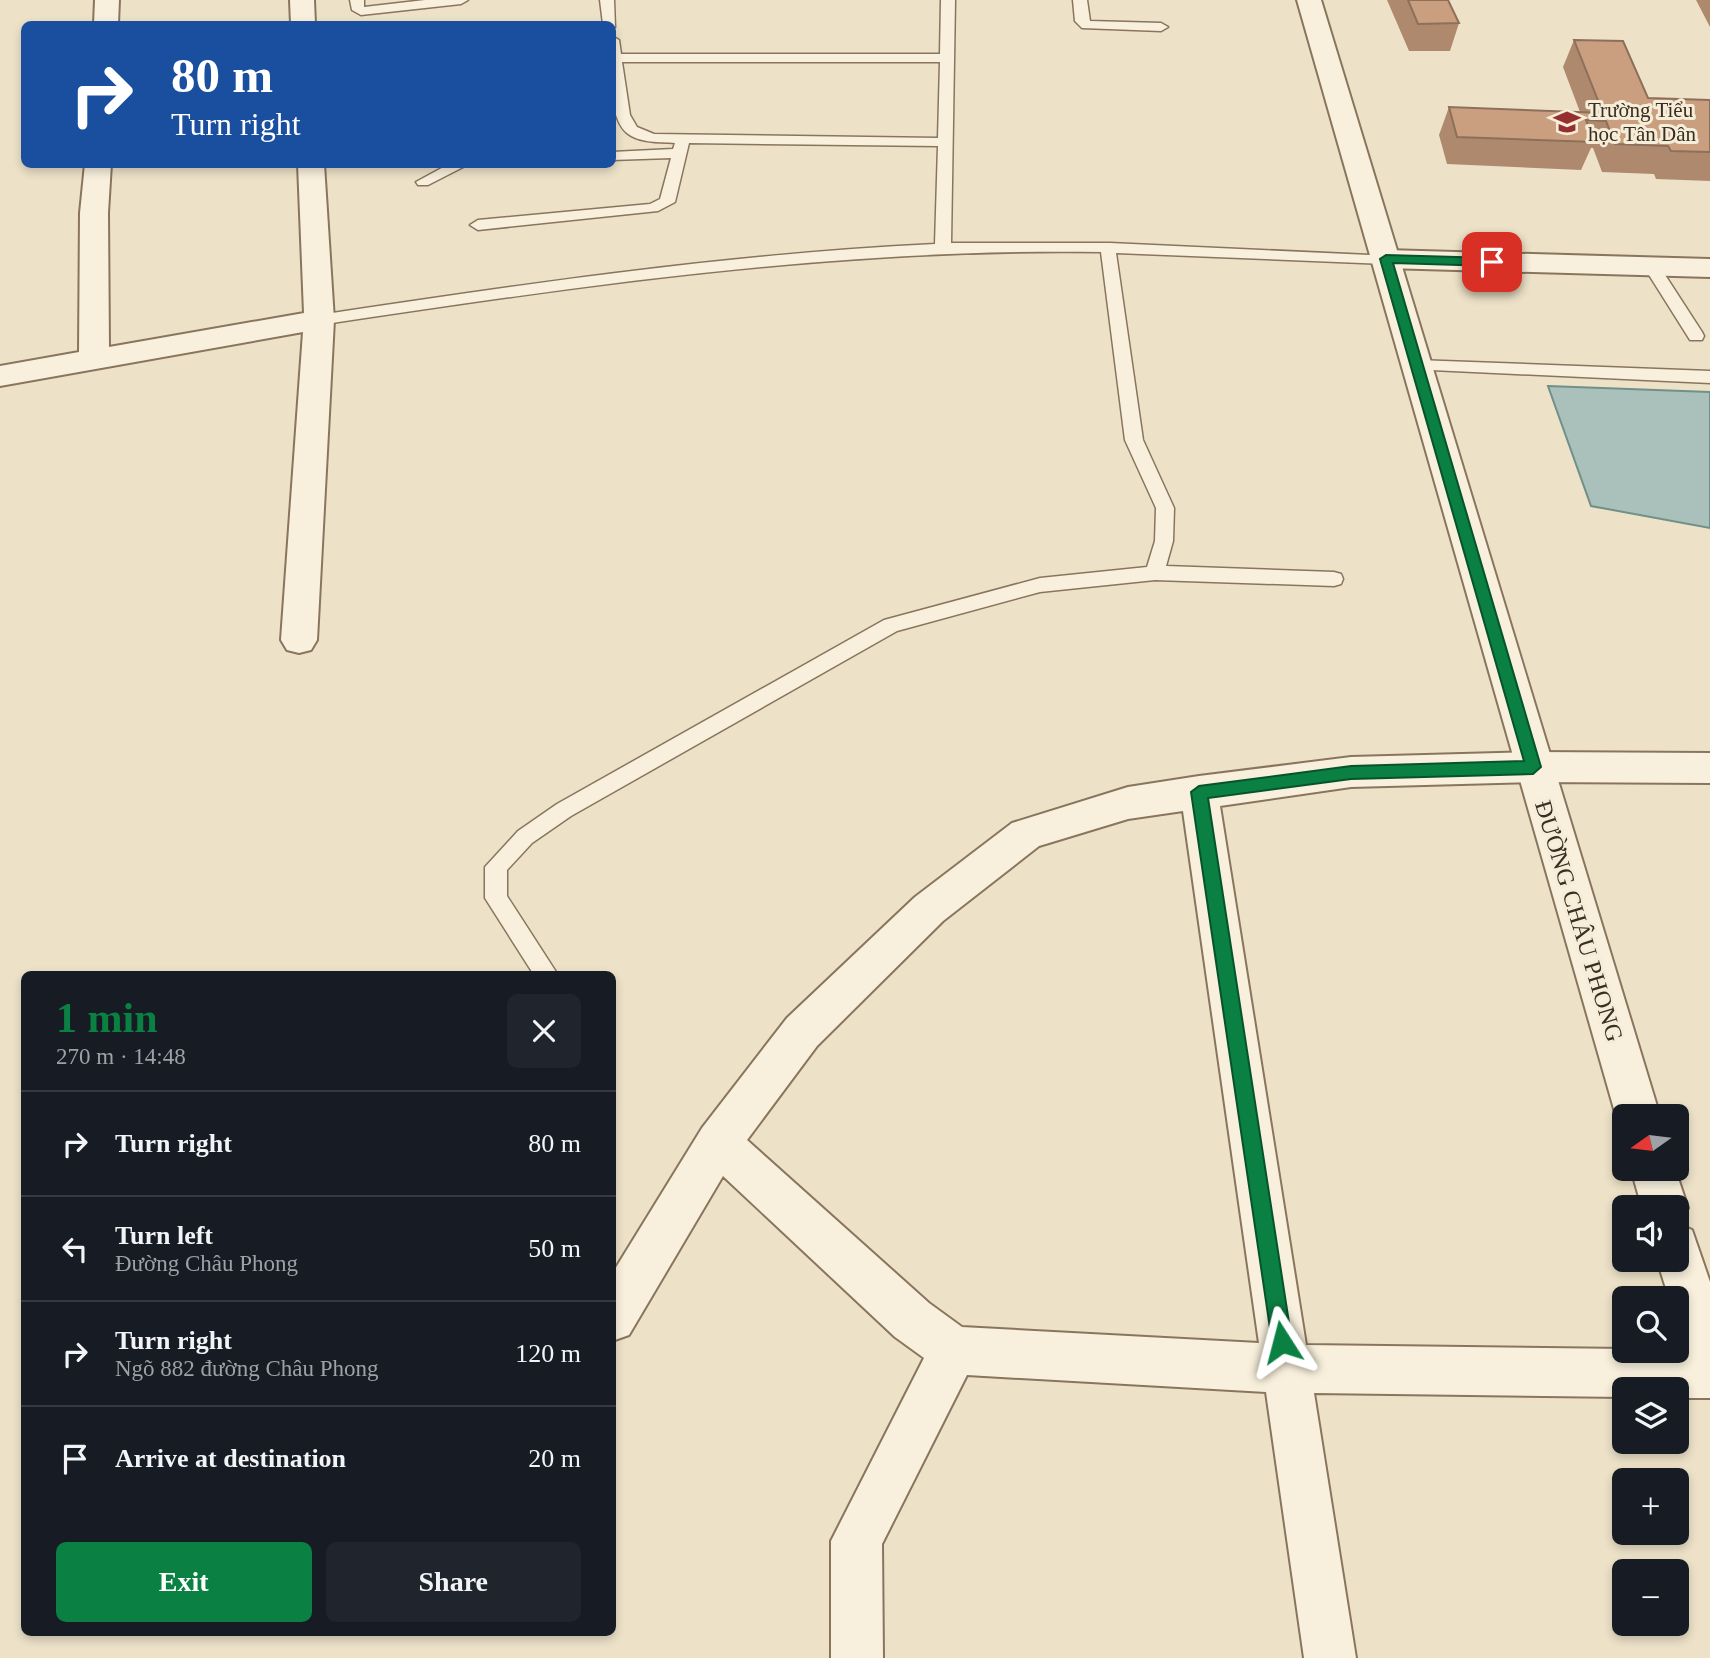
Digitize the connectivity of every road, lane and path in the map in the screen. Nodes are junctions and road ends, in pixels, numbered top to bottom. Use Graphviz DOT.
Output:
graph roads {
  1 [pos="107,0"];
  2 [pos="302,0"];
  3 [pos="357,0"];
  4 [pos="461,0"];
  5 [pos="607,0"];
  6 [pos="948,0"];
  7 [pos="1080,0"];
  8 [pos="1309,0"];
  9 [pos="418,7"];
  10 [pos="106,21"];
  11 [pos="303,21"];
  12 [pos="610,21"];
  13 [pos="1161,27"];
  14 [pos="616,58"];
  15 [pos="947,58"];
  16 [pos="616,65"];
  17 [pos="946,142"];
  18 [pos="681,146"];
  19 [pos="616,155"];
  20 [pos="98,168"];
  21 [pos="311,168"];
  22 [pos="453,168"];
  23 [pos="423,182"];
  24 [pos="478,225"];
  25 [pos="943,248"];
  26 [pos="1108,248"];
  27 [pos="1386,259"];
  28 [pos="1652,267"];
  29 [pos="1710,268"];
  30 [pos="319,320"];
  31 [pos="1696,336"];
  32 [pos="94,359"];
  33 [pos="1416,365"];
  34 [pos="0,376"];
  35 [pos="1710,377"];
  36 [pos="1155,573"];
  37 [pos="1334,579"];
  38 [pos="299,640"];
  39 [pos="1533,767"];
  40 [pos="1710,768"];
  41 [pos="1199,792"];
  42 [pos="544,971"];
  43 [pos="1634,1104"];
  44 [pos="718,1143"];
  45 [pos="1684,1272"];
  46 [pos="616,1311"];
  47 [pos="954,1350"];
  48 [pos="1710,1358"];
  49 [pos="1286,1369"];
  50 [pos="1710,1374"];
  51 [pos="857,1658"];
  52 [pos="1330,1658"];
  1 -- 10 [label="street"];
  2 -- 11 [label="street"];
  3 -- 9 [label="lane"];
  4 -- 9 [label="lane"];
  5 -- 12 [label="lane"];
  6 -- 15 [label="lane"];
  7 -- 13 [label="lane"];
  8 -- 27 [label="street, ĐƯỜNG CHÂU PHONG"];
  14 -- 15 [label="lane"];
  15 -- 17 [label="lane"];
  16 -- 18 [label="lane"];
  17 -- 18 [label="lane"];
  17 -- 25 [label="lane"];
  18 -- 19 [label="lane"];
  18 -- 24 [label="lane"];
  20 -- 32 [label="street"];
  21 -- 30 [label="street"];
  22 -- 23 [label="lane"];
  25 -- 26 [label="lane"];
  25 -- 30 [label="lane"];
  26 -- 27 [label="lane"];
  26 -- 36 [label="lane"];
  27 -- 28 [label="street"];
  27 -- 33 [label="street, ĐƯỜNG CHÂU PHONG"];
  28 -- 29 [label="street"];
  28 -- 31 [label="lane"];
  30 -- 32 [label="street"];
  30 -- 38 [label="street"];
  32 -- 34 [label="street"];
  33 -- 35 [label="lane"];
  33 -- 39 [label="street, ĐƯỜNG CHÂU PHONG"];
  36 -- 37 [label="lane"];
  36 -- 42 [label="lane"];
  39 -- 40 [label="street"];
  39 -- 41 [label="street"];
  39 -- 43 [label="street, ĐƯỜNG CHÂU PHONG"];
  41 -- 44 [label="street"];
  41 -- 49 [label="street"];
  44 -- 46 [label="street"];
  44 -- 47 [label="street"];
  45 -- 48 [label="street"];
  47 -- 49 [label="street"];
  47 -- 51 [label="street"];
  49 -- 50 [label="street"];
  49 -- 52 [label="street"];
}
